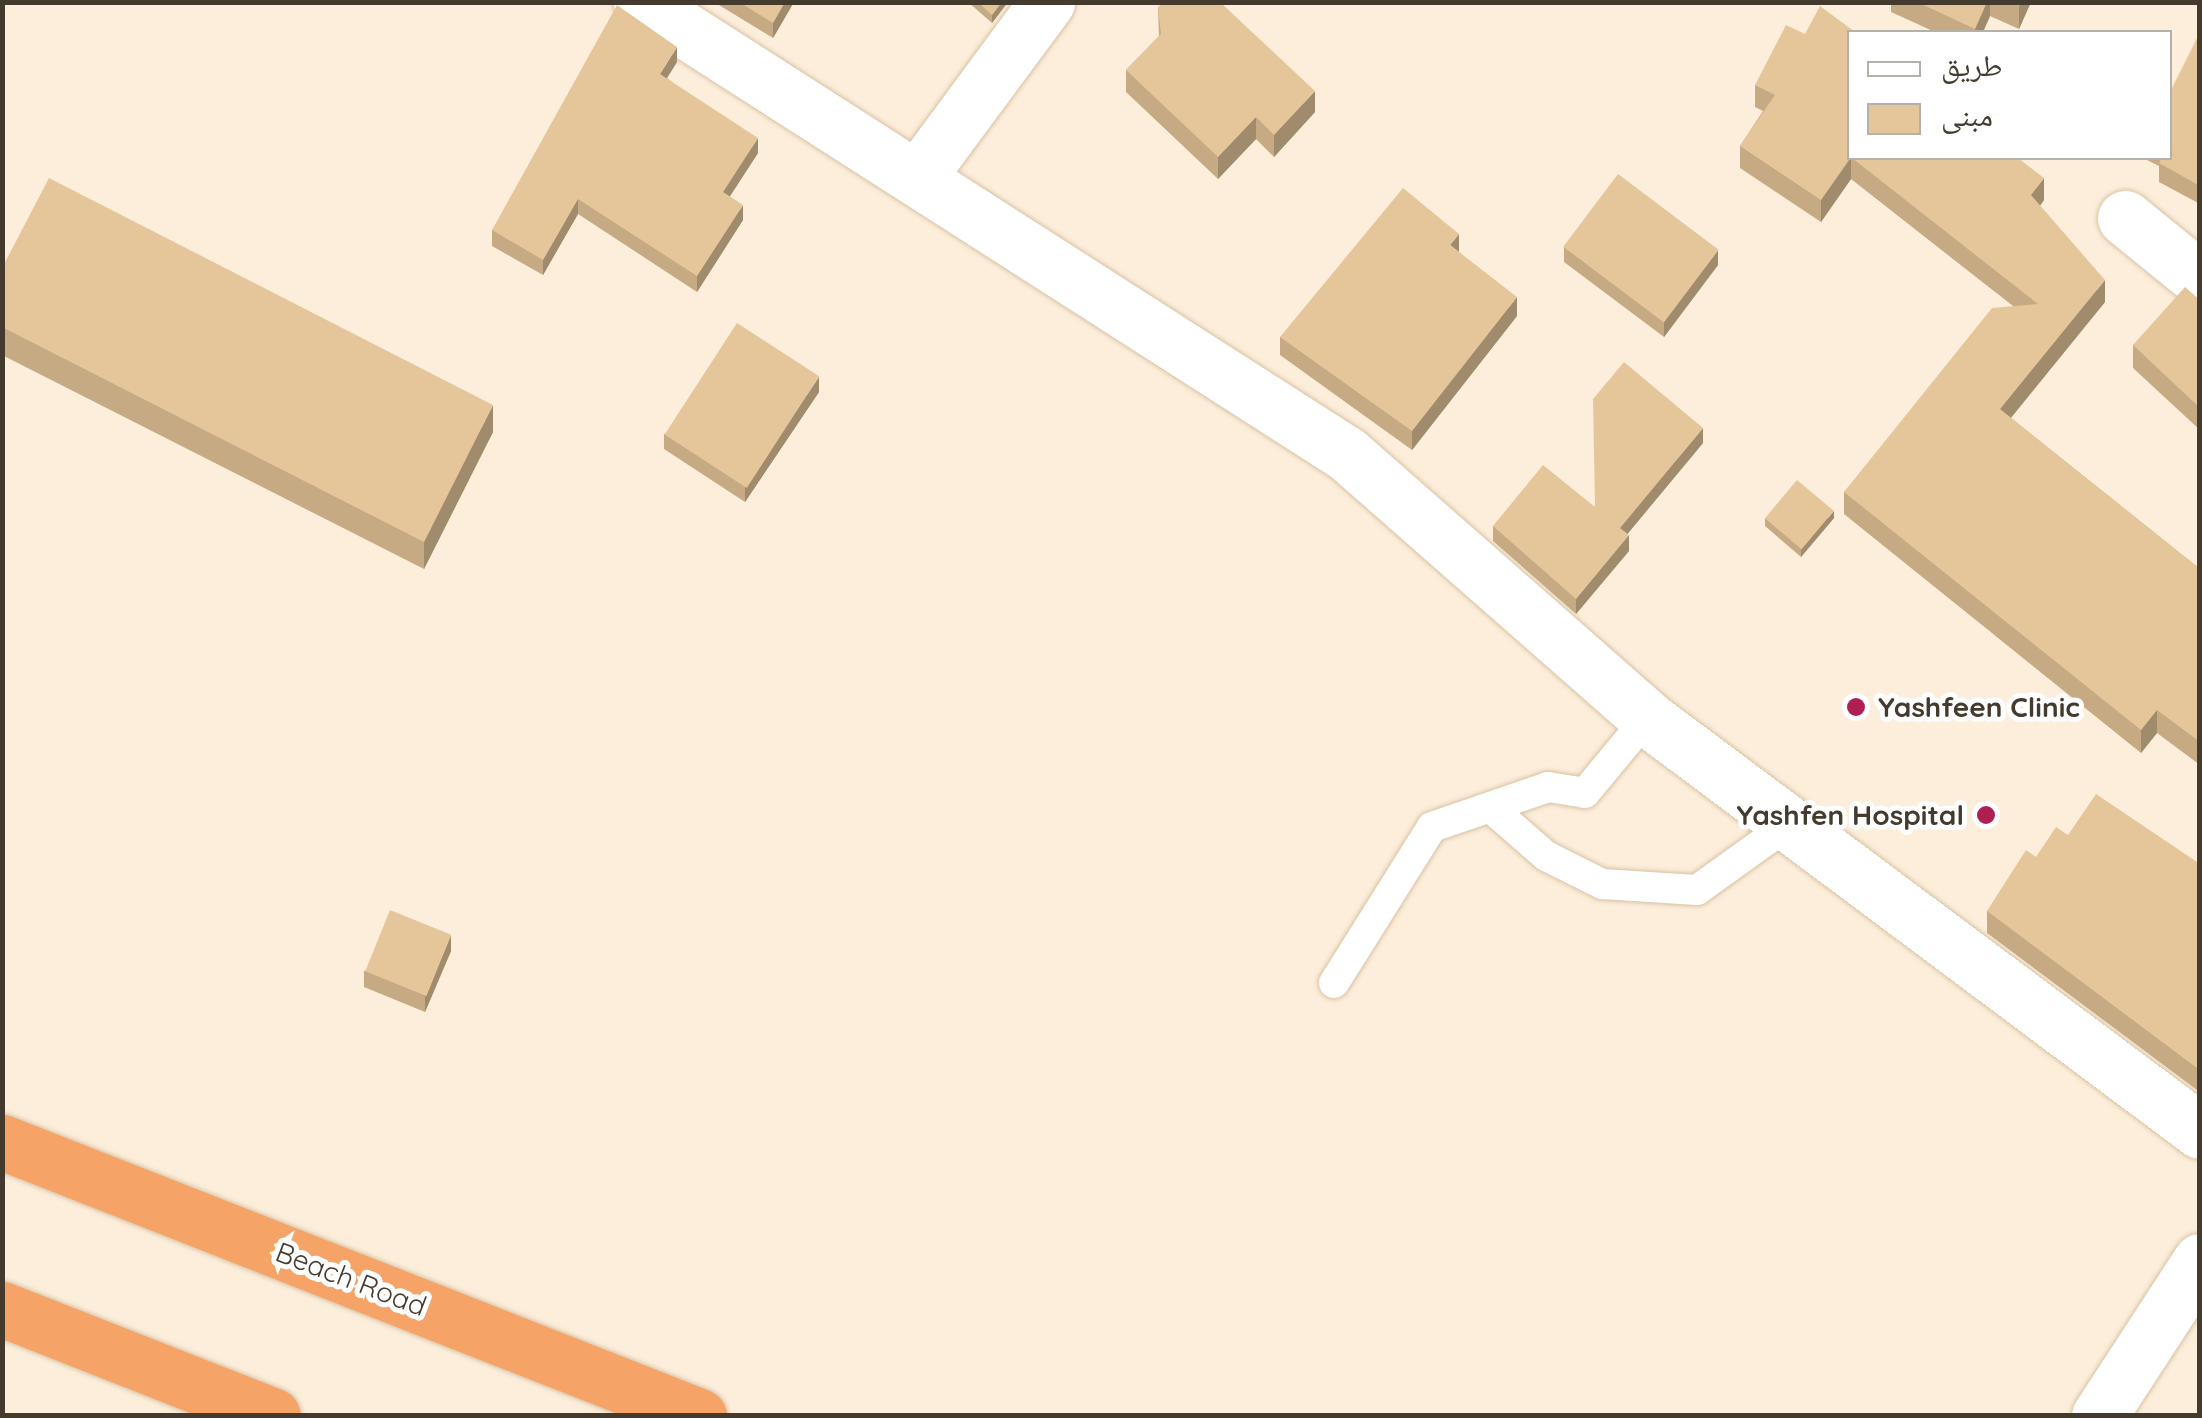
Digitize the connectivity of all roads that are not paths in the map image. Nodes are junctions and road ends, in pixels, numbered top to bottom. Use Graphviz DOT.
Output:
graph roads {
  1 [pos="641,2"];
  2 [pos="1047,2"];
  3 [pos="917,178"];
  4 [pos="2124,218"];
  5 [pos="2200,279"];
  6 [pos="1648,718"];
  7 [pos="1491,808"];
  8 [pos="1788,824"];
  9 [pos="1334,983"];
  10 [pos="2200,1131"];
  11 [pos="2,1142"];
  12 [pos="2200,1260"];
  13 [pos="2,1309"];
  14 [pos="273,1416"];
  15 [pos="699,1416"];
  16 [pos="2099,1416"];
  1 -- 3 [label="street"];
  2 -- 3 [label="street"];
  3 -- 6 [label="street"];
  4 -- 5 [label="street"];
  6 -- 7 [label="lane"];
  6 -- 8 [label="street"];
  7 -- 8 [label="lane"];
  7 -- 9 [label="lane"];
  8 -- 10 [label="street"];
  11 -- 15 [label="highway, Beach Road"];
  12 -- 16 [label="street"];
  13 -- 14 [label="highway"];
}
